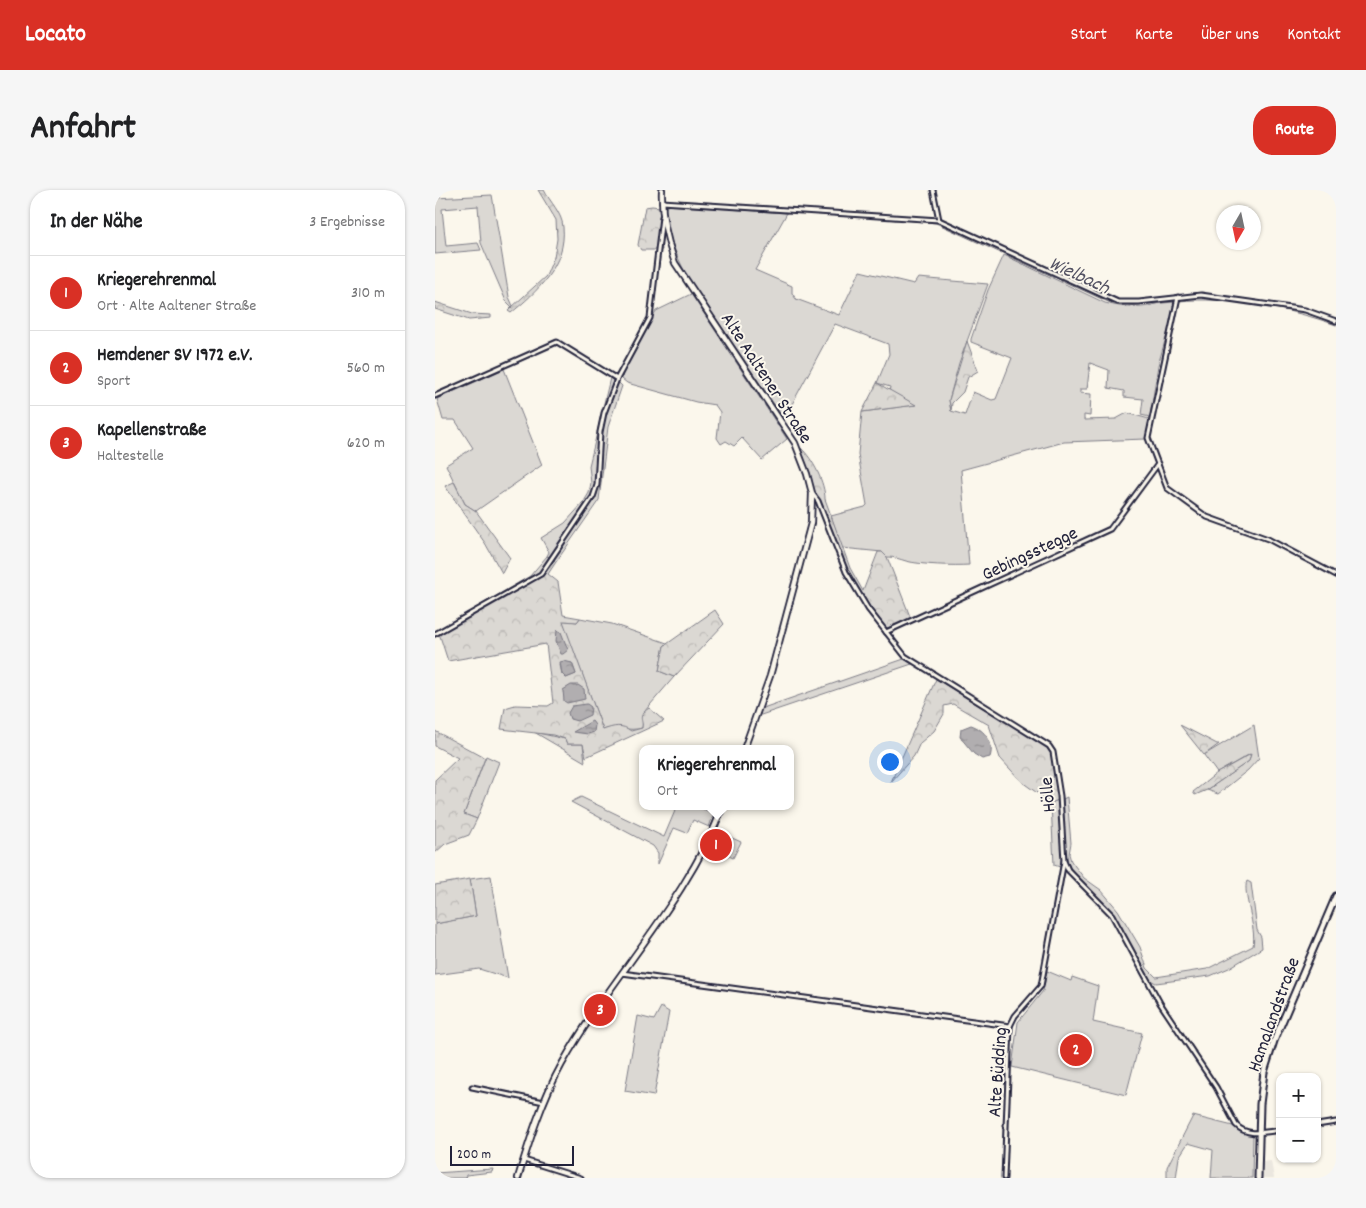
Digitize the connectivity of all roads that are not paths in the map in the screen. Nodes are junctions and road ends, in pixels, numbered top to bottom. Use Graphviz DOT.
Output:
graph roads {
  1 [pos="662,190"];
  2 [pos="933,190"];
  3 [pos="662,202"];
  4 [pos="662,217"];
  5 [pos="939,220"];
  6 [pos="1178,297"];
  7 [pos="1336,321"];
  8 [pos="617,379"];
  9 [pos="435,396"];
  10 [pos="1158,464"];
  11 [pos="811,492"];
  12 [pos="1336,575"];
  13 [pos="886,632"];
  14 [pos="435,634"];
  15 [pos="745,745"];
  16 [pos="721,810"];
  17 [pos="1064,861"];
  18 [pos="1336,896"];
  19 [pos="622,973"];
  20 [pos="1010,1026"];
  21 [pos="472,1087"];
  22 [pos="544,1102"];
  23 [pos="1336,1122"];
  24 [pos="1321,1124"];
  25 [pos="1276,1130"];
  26 [pos="1259,1132"];
  27 [pos="524,1160"];
  28 [pos="518,1178"];
  29 [pos="581,1178"];
  30 [pos="1005,1178"];
  31 [pos="1258,1178"];
  1 -- 3 [label="street, Alte Aaltener Straße"];
  2 -- 5 [label="street"];
  3 -- 4 [label="street, Alte Aaltener Straße"];
  3 -- 5 [label="street"];
  4 -- 8 [label="street"];
  4 -- 11 [label="street, Alte Aaltener Straße"];
  5 -- 6 [label="street"];
  6 -- 7 [label="street"];
  6 -- 10 [label="street"];
  8 -- 9 [label="street"];
  8 -- 14 [label="street"];
  10 -- 12 [label="street"];
  10 -- 13 [label="street, Gebingsstegge"];
  11 -- 13 [label="street, Hölle"];
  11 -- 15 [label="street, Alte Aaltener Straße"];
  13 -- 17 [label="street, Hölle"];
  16 -- 19 [label="street"];
  17 -- 20 [label="street, Alte Büdding"];
  17 -- 26 [label="street"];
  18 -- 26 [label="main road, Hamalandstraße"];
  19 -- 20 [label="street"];
  19 -- 22 [label="street"];
  20 -- 30 [label="street, Alte Büdding"];
  21 -- 22 [label="street"];
  22 -- 27 [label="street"];
  23 -- 24 [label="street"];
  25 -- 26 [label="street"];
  26 -- 31 [label="main road, Hamalandstraße"];
  27 -- 28 [label="street"];
  27 -- 29 [label="street"];
}
